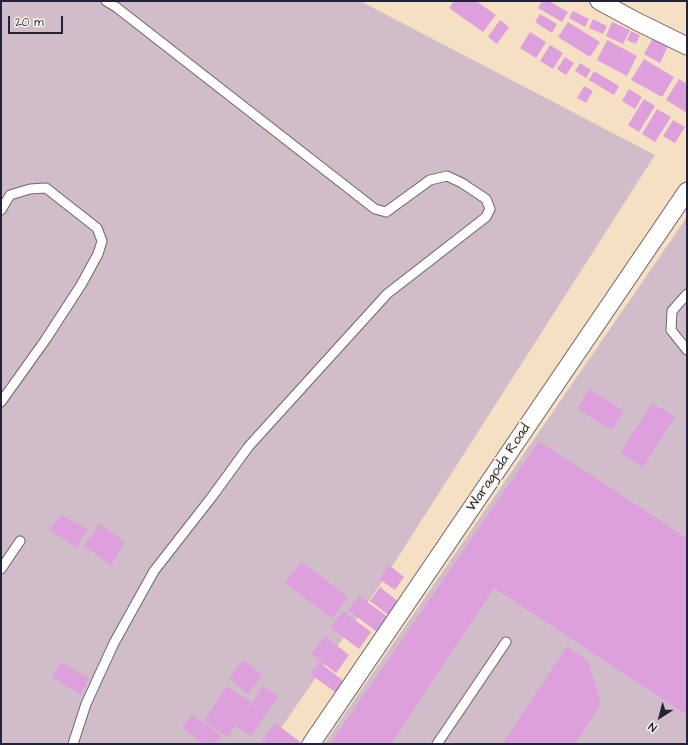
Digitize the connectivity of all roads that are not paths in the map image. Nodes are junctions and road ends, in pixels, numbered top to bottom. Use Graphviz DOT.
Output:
graph roads {
  1 [pos="106,1"];
  2 [pos="599,1"];
  3 [pos="687,46"];
  4 [pos="687,191"];
  5 [pos="1,210"];
  6 [pos="687,294"];
  7 [pos="687,350"];
  8 [pos="1,402"];
  9 [pos="20,541"];
  10 [pos="1,569"];
  11 [pos="506,642"];
  12 [pos="73,744"];
  13 [pos="311,744"];
  14 [pos="437,744"];
  1 -- 12 [label="lane"];
  2 -- 3 [label="street"];
  4 -- 13 [label="street, Waragoda Road"];
  5 -- 8 [label="lane"];
  6 -- 7 [label="lane"];
  9 -- 10 [label="lane"];
  11 -- 14 [label="lane"];
}
